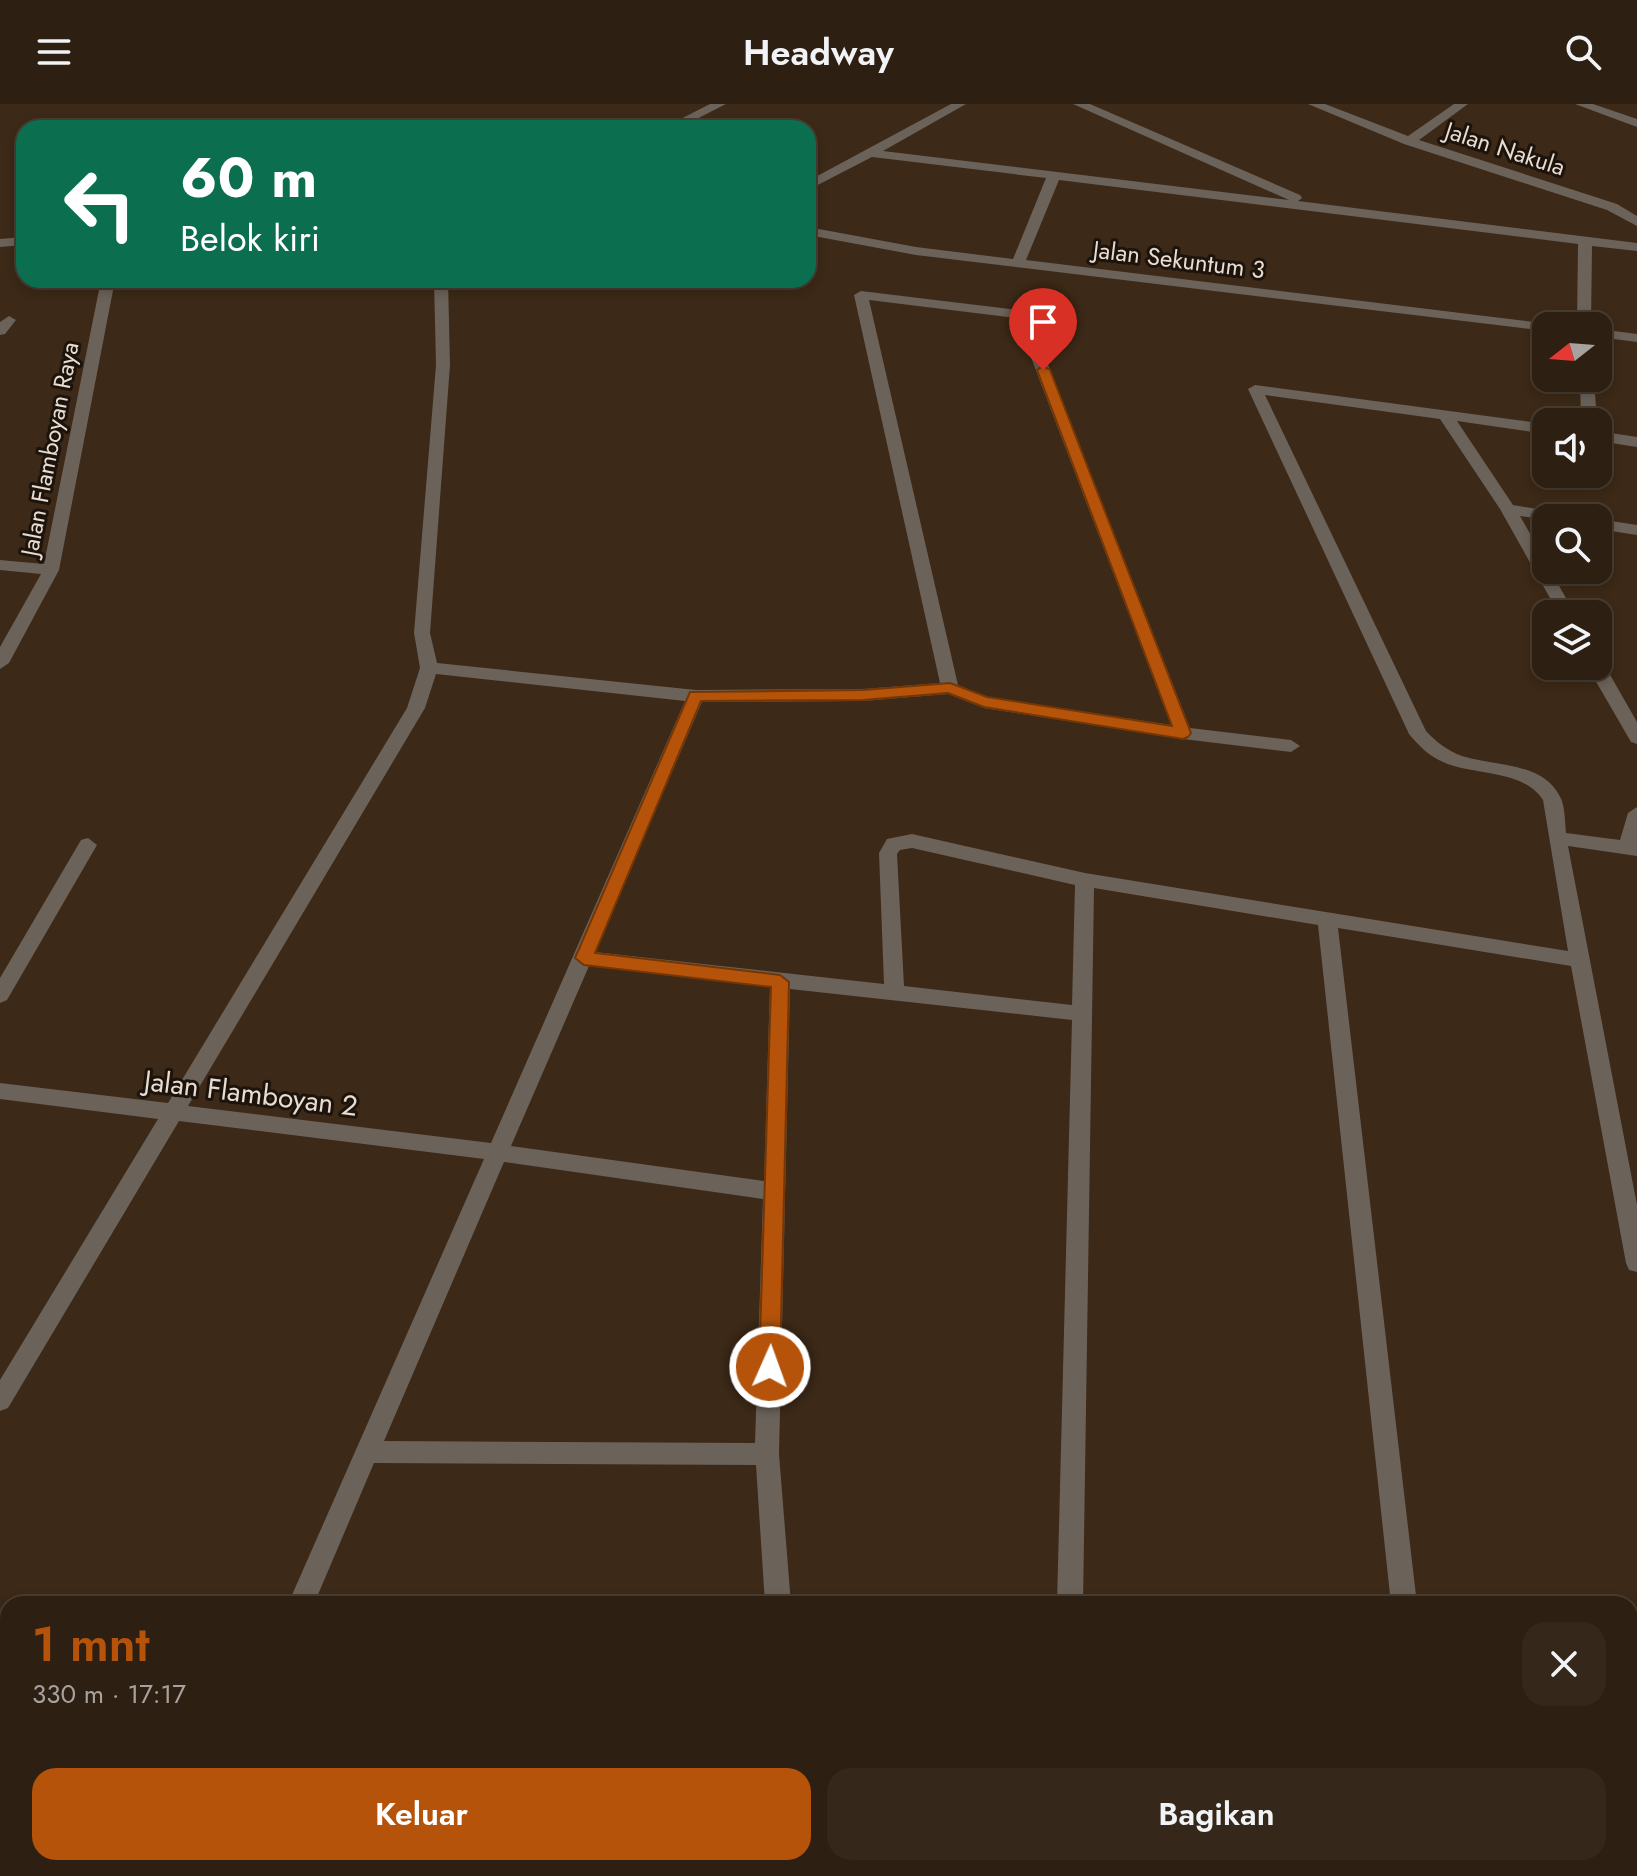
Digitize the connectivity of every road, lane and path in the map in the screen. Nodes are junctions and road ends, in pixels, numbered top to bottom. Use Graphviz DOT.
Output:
graph roads {
  1 [pos="720,104"];
  2 [pos="960,104"];
  3 [pos="1079,104"];
  4 [pos="1314,104"];
  5 [pos="1462,104"];
  6 [pos="1581,104"];
  7 [pos="686,120"];
  8 [pos="1635,120"];
  9 [pos="1409,141"];
  10 [pos="872,153"];
  11 [pos="1054,175"];
  12 [pos="816,182"];
  13 [pos="1317,207"];
  14 [pos="1637,222"];
  15 [pos="816,232"];
  16 [pos="1585,240"];
  17 [pos="1637,247"];
  18 [pos="1018,263"];
  19 [pos="106,288"];
  20 [pos="441,288"];
  21 [pos="1584,312"];
  22 [pos="1532,325"];
  23 [pos="1612,335"];
  24 [pos="1637,338"];
  25 [pos="1445,415"];
  26 [pos="1532,427"];
  27 [pos="1612,438"];
  28 [pos="1637,442"];
  29 [pos="1508,509"];
  30 [pos="1532,513"];
  31 [pos="1612,526"];
  32 [pos="1637,530"];
  33 [pos="0,565"];
  34 [pos="51,570"];
  35 [pos="1559,600"];
  36 [pos="0,663"];
  37 [pos="429,668"];
  38 [pos="1604,680"];
  39 [pos="950,688"];
  40 [pos="696,696"];
  41 [pos="1183,733"];
  42 [pos="1637,738"];
  43 [pos="1291,746"];
  44 [pos="1637,813"];
  45 [pos="1557,838"];
  46 [pos="88,845"];
  47 [pos="1633,848"];
  48 [pos="1085,880"];
  49 [pos="1327,919"];
  50 [pos="584,958"];
  51 [pos="1581,960"];
  52 [pos="780,982"];
  53 [pos="0,995"];
  54 [pos="894,995"];
  55 [pos="1083,1014"];
  56 [pos="0,1091"];
  57 [pos="174,1111"];
  58 [pos="495,1152"];
  59 [pos="775,1192"];
  60 [pos="1637,1263"];
  61 [pos="0,1401"];
  62 [pos="365,1452"];
  63 [pos="767,1454"];
  64 [pos="304,1596"];
  65 [pos="777,1596"];
  66 [pos="1070,1596"];
  67 [pos="1403,1596"];
  1 -- 7 [label="street"];
  2 -- 10 [label="street"];
  3 -- 13 [label="street"];
  4 -- 9 [label="street, Jalan Nakula"];
  5 -- 9 [label="street"];
  6 -- 8 [label="street"];
  9 -- 14 [label="street, Jalan Nakula"];
  10 -- 11 [label="street"];
  10 -- 12 [label="street"];
  11 -- 13 [label="street"];
  11 -- 18 [label="street"];
  13 -- 16 [label="street"];
  15 -- 18 [label="street, Jalan Sekuntum 3"];
  16 -- 17 [label="street"];
  16 -- 21 [label="street"];
  18 -- 22 [label="street, Jalan Sekuntum 3"];
  19 -- 34 [label="street, Jalan Flamboyan Raya"];
  20 -- 37 [label="street"];
  23 -- 24 [label="street"];
  25 -- 26 [label="street"];
  25 -- 29 [label="street"];
  25 -- 45 [label="street"];
  27 -- 28 [label="street"];
  29 -- 30 [label="street"];
  29 -- 35 [label="street"];
  31 -- 32 [label="street"];
  33 -- 34 [label="street"];
  34 -- 36 [label="street, Jalan Flamboyan Raya"];
  37 -- 40 [label="street"];
  37 -- 57 [label="street"];
  38 -- 42 [label="street"];
  39 -- 40 [label="street"];
  39 -- 41 [label="street"];
  39 -- 41 [label="street"];
  40 -- 50 [label="street"];
  41 -- 43 [label="street"];
  44 -- 47 [label="street"];
  45 -- 47 [label="street"];
  45 -- 51 [label="street"];
  46 -- 53 [label="street"];
  48 -- 49 [label="street"];
  48 -- 54 [label="street"];
  48 -- 55 [label="street"];
  49 -- 51 [label="street"];
  49 -- 67 [label="street"];
  50 -- 52 [label="street"];
  50 -- 58 [label="street"];
  51 -- 60 [label="street"];
  52 -- 54 [label="street"];
  52 -- 59 [label="street"];
  54 -- 55 [label="street"];
  55 -- 66 [label="street"];
  56 -- 57 [label="street, Jalan Flamboyan 2"];
  57 -- 58 [label="street, Jalan Flamboyan 2"];
  57 -- 61 [label="street"];
  58 -- 59 [label="street, Jalan Flamboyan 2"];
  58 -- 62 [label="street"];
  59 -- 63 [label="street"];
  62 -- 63 [label="street"];
  62 -- 64 [label="street"];
  63 -- 65 [label="street"];
}
